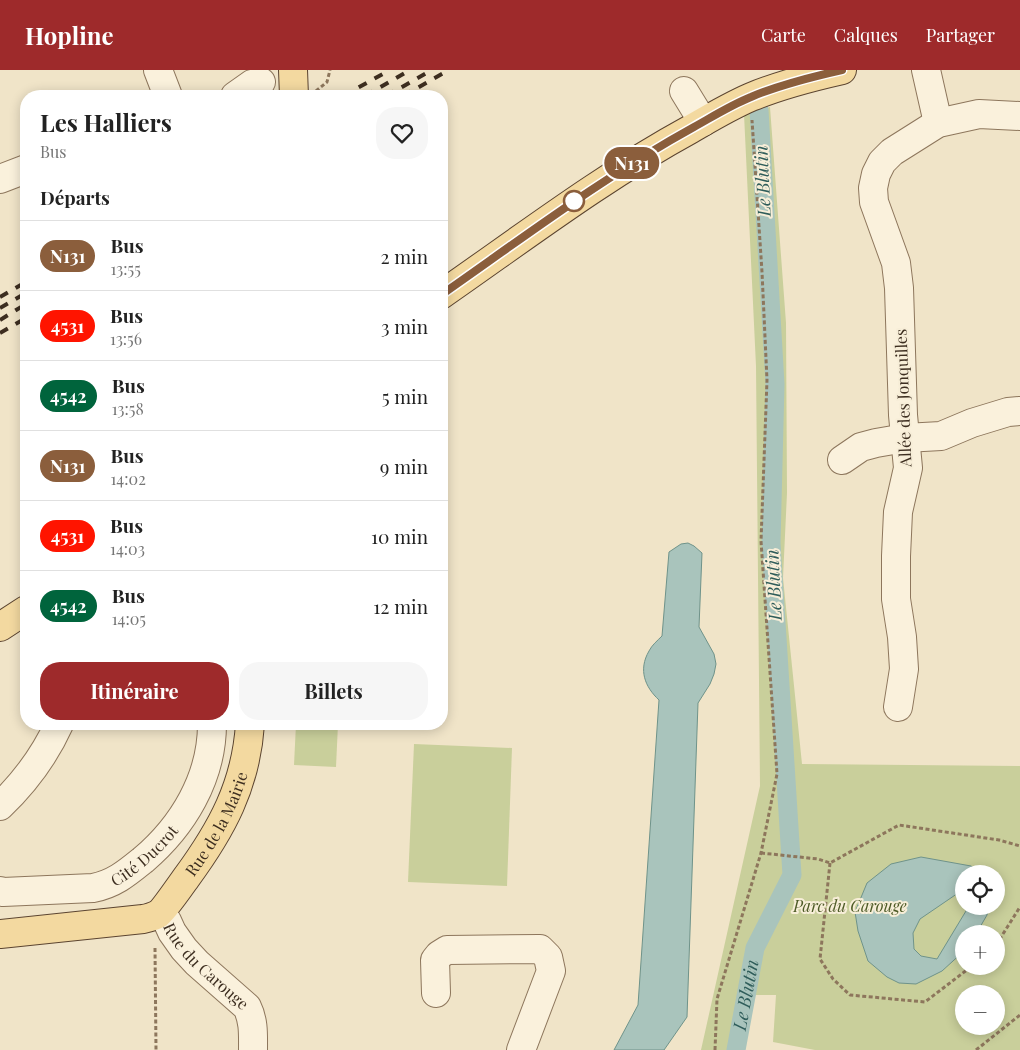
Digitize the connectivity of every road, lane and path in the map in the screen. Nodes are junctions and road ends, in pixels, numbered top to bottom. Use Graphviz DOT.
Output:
graph roads {
  1 [pos="158,70"];
  2 [pos="330,70"];
  3 [pos="842,70"];
  4 [pos="926,70"];
  5 [pos="288,84"];
  6 [pos="166,90"];
  7 [pos="244,90"];
  8 [pos="684,91"];
  9 [pos="750,97"];
  10 [pos="1020,116"];
  11 [pos="703,122"];
  12 [pos="938,123"];
  13 [pos="20,171"];
  14 [pos="0,179"];
  15 [pos="448,290"];
  16 [pos="1020,411"];
  17 [pos="905,438"];
  18 [pos="842,460"];
  19 [pos="20,614"];
  20 [pos="0,628"];
  21 [pos="898,707"];
  22 [pos="56,730"];
  23 [pos="212,730"];
  24 [pos="250,730"];
  25 [pos="0,806"];
  26 [pos="1020,846"];
  27 [pos="761,853"];
  28 [pos="830,863"];
  29 [pos="0,891"];
  30 [pos="1020,907"];
  31 [pos="157,927"];
  32 [pos="1005,931"];
  33 [pos="0,934"];
  34 [pos="960,975"];
  35 [pos="436,993"];
  36 [pos="1020,1015"];
  37 [pos="156,1050"];
  38 [pos="253,1050"];
  39 [pos="521,1050"];
  40 [pos="716,1050"];
  41 [pos="976,1050"];
  1 -- 6 [label="street"];
  2 -- 5 [label="path"];
  3 -- 9 [label="main road"];
  4 -- 12 [label="street"];
  5 -- 7 [label="street"];
  8 -- 11 [label="street"];
  9 -- 11 [label="main road"];
  9 -- 27 [label="path"];
  10 -- 12 [label="street, Allée des Jonquilles"];
  11 -- 15 [label="main road"];
  12 -- 17 [label="street, Allée des Jonquilles"];
  13 -- 14 [label="street"];
  16 -- 17 [label="street"];
  17 -- 18 [label="street"];
  17 -- 21 [label="street, Allée des Jonquilles"];
  19 -- 20 [label="main road"];
  22 -- 25 [label="street"];
  23 -- 29 [label="street, Cité Ducrot"];
  24 -- 31 [label="main road, Rue de la Mairie"];
  26 -- 28 [label="path"];
  27 -- 28 [label="path"];
  27 -- 40 [label="path"];
  28 -- 34 [label="path"];
  30 -- 32 [label="path"];
  31 -- 33 [label="main road"];
  31 -- 37 [label="path"];
  31 -- 38 [label="street, Rue du Carouge"];
  35 -- 39 [label="street"];
  36 -- 41 [label="path"];
}
